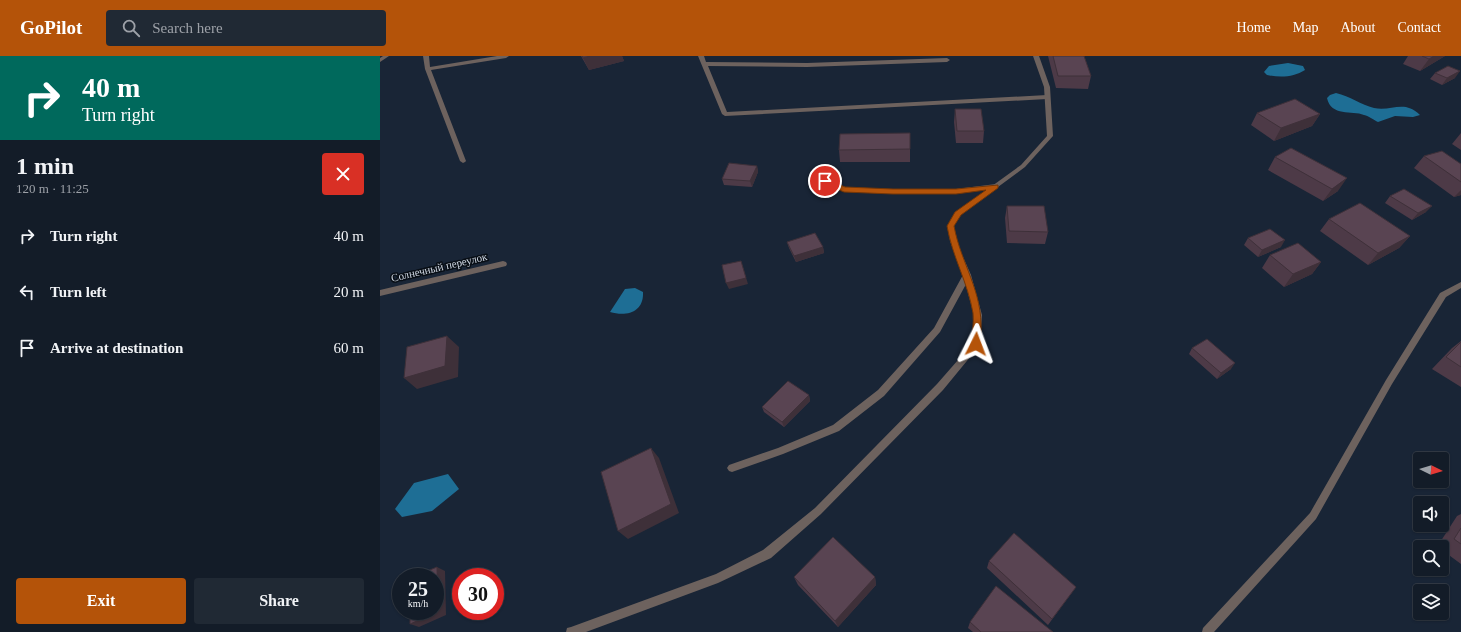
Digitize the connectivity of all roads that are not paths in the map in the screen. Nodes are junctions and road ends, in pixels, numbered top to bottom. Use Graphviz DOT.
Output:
graph roads {
  1 [pos="386,56"];
  2 [pos="426,56"];
  3 [pos="506,56"];
  4 [pos="701,56"];
  5 [pos="1036,56"];
  6 [pos="380,60"];
  7 [pos="947,60"];
  8 [pos="704,64"];
  9 [pos="428,69"];
  10 [pos="1047,98"];
  11 [pos="463,161"];
  12 [pos="825,181"];
  13 [pos="996,186"];
  14 [pos="503,264"];
  15 [pos="967,275"];
  16 [pos="1461,285"];
  17 [pos="380,293"];
  18 [pos="732,468"];
  19 [pos="571,632"];
  20 [pos="1207,632"];
  1 -- 6 [label="street"];
  2 -- 9 [label="street"];
  3 -- 9 [label="street"];
  4 -- 8 [label="street"];
  5 -- 10 [label="street"];
  7 -- 8 [label="street"];
  8 -- 10 [label="street"];
  9 -- 11 [label="street"];
  10 -- 13 [label="street"];
  12 -- 13 [label="street"];
  13 -- 15 [label="street"];
  14 -- 17 [label="street, Солнечный переулок"];
  15 -- 18 [label="street"];
  15 -- 19 [label="street"];
  16 -- 20 [label="street"];
}
